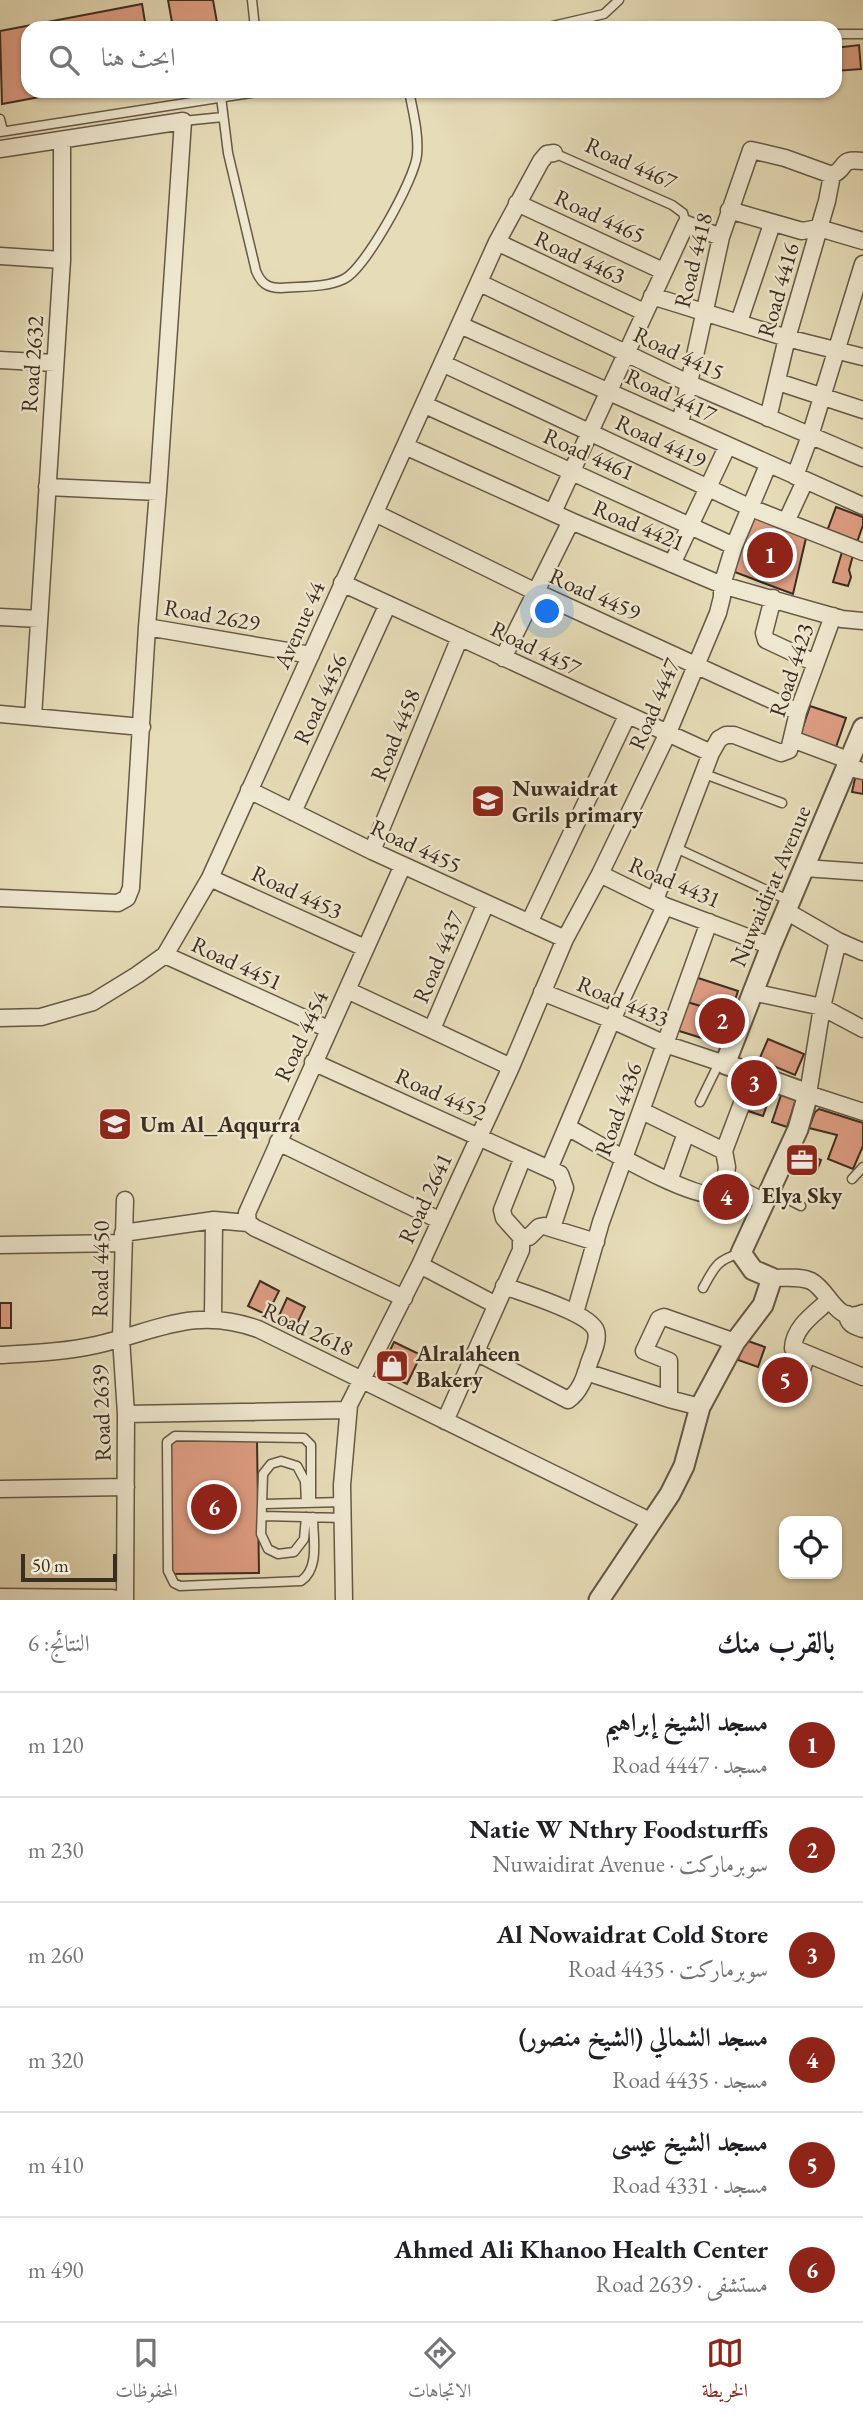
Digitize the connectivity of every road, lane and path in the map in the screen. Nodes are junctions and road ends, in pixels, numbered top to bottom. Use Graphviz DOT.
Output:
graph roads {
  1 [pos="252,0"];
  2 [pos="619,0"];
  3 [pos="254,21"];
  4 [pos="574,21"];
  5 [pos="842,34"];
  6 [pos="863,34"];
  7 [pos="215,98"];
  8 [pos="221,98"];
  9 [pos="410,98"];
  10 [pos="223,117"];
  11 [pos="0,119"];
  12 [pos="183,121"];
  13 [pos="1,131"];
  14 [pos="62,140"];
  15 [pos="0,149"];
  16 [pos="554,153"];
  17 [pos="863,161"];
  18 [pos="832,175"];
  19 [pos="517,203"];
  20 [pos="729,210"];
  21 [pos="686,224"];
  22 [pos="772,224"];
  23 [pos="819,228"];
  24 [pos="721,237"];
  25 [pos="497,242"];
  26 [pos="863,242"];
  27 [pos="0,257"];
  28 [pos="62,260"];
  29 [pos="863,264"];
  30 [pos="663,271"];
  31 [pos="480,283"];
  32 [pos="652,296"];
  33 [pos="704,311"];
  34 [pos="644,312"];
  35 [pos="739,322"];
  36 [pos="460,325"];
  37 [pos="787,338"];
  38 [pos="836,350"];
  39 [pos="627,354"];
  40 [pos="863,356"];
  41 [pos="0,360"];
  42 [pos="55,363"];
  43 [pos="443,364"];
  44 [pos="778,382"];
  45 [pos="688,383"];
  46 [pos="610,392"];
  47 [pos="822,397"];
  48 [pos="425,405"];
  49 [pos="863,410"];
  50 [pos="768,418"];
  51 [pos="680,424"];
  52 [pos="590,433"];
  53 [pos="810,436"];
  54 [pos="405,446"];
  55 [pos="727,447"];
  56 [pos="863,458"];
  57 [pos="768,465"];
  58 [pos="572,471"];
  59 [pos="800,479"];
  60 [pos="47,487"];
  61 [pos="709,488"];
  62 [pos="159,492"];
  63 [pos="863,506"];
  64 [pos="751,508"];
  65 [pos="553,512"];
  66 [pos="374,513"];
  67 [pos="571,521"];
  68 [pos="786,522"];
  69 [pos="691,526"];
  70 [pos="734,546"];
  71 [pos="863,552"];
  72 [pos="672,564"];
  73 [pos="342,583"];
  74 [pos="722,585"];
  75 [pos="536,592"];
  76 [pos="773,598"];
  77 [pos="388,604"];
  78 [pos="833,616"];
  79 [pos="0,617"];
  80 [pos="39,619"];
  81 [pos="863,621"];
  82 [pos="147,627"];
  83 [pos="460,637"];
  84 [pos="311,655"];
  85 [pos="503,658"];
  86 [pos="815,663"];
  87 [pos="695,665"];
  88 [pos="798,712"];
  89 [pos="0,714"];
  90 [pos="627,716"];
  91 [pos="33,717"];
  92 [pos="142,727"];
  93 [pos="863,728"];
  94 [pos="667,735"];
  95 [pos="792,739"];
  96 [pos="710,753"];
  97 [pos="852,766"];
  98 [pos="702,773"];
  99 [pos="249,790"];
  100 [pos="782,803"];
  101 [pos="293,812"];
  102 [pos="676,848"];
  103 [pos="372,851"];
  104 [pos="403,865"];
  105 [pos="804,868"];
  106 [pos="863,872"];
  107 [pos="600,874"];
  108 [pos="210,878"];
  109 [pos="0,898"];
  110 [pos="486,903"];
  111 [pos="660,903"];
  112 [pos="788,906"];
  113 [pos="709,922"];
  114 [pos="529,923"];
  115 [pos="565,939"];
  116 [pos="838,941"];
  117 [pos="771,946"];
  118 [pos="365,948"];
  119 [pos="862,949"];
  120 [pos="164,955"];
  121 [pos="347,990"];
  122 [pos="542,992"];
  123 [pos="752,992"];
  124 [pos="822,1007"];
  125 [pos="0,1018"];
  126 [pos="612,1020"];
  127 [pos="328,1029"];
  128 [pos="432,1029"];
  129 [pos="863,1029"];
  130 [pos="665,1044"];
  131 [pos="313,1062"];
  132 [pos="722,1063"];
  133 [pos="511,1067"];
  134 [pos="753,1074"];
  135 [pos="808,1094"];
  136 [pos="700,1102"];
  137 [pos="642,1111"];
  138 [pos="863,1112"];
  139 [pos="567,1127"];
  140 [pos="686,1133"];
  141 [pos="479,1136"];
  142 [pos="278,1142"];
  143 [pos="724,1151"];
  144 [pos="523,1157"];
  145 [pos="624,1157"];
  146 [pos="863,1167"];
  147 [pos="550,1168"];
  148 [pos="852,1179"];
  149 [pos="669,1181"];
  150 [pos="725,1182"];
  151 [pos="768,1196"];
  152 [pos="125,1200"];
  153 [pos="801,1206"];
  154 [pos="214,1220"];
  155 [pos="439,1220"];
  156 [pos="248,1223"];
  157 [pos="552,1228"];
  158 [pos="521,1237"];
  159 [pos="123,1238"];
  160 [pos="596,1242"];
  161 [pos="0,1245"];
  162 [pos="741,1253"];
  163 [pos="420,1265"];
  164 [pos="772,1278"];
  165 [pos="504,1286"];
  166 [pos="703,1288"];
  167 [pos="404,1298"];
  168 [pos="496,1305"];
  169 [pos="845,1310"];
  170 [pos="575,1313"];
  171 [pos="213,1318"];
  172 [pos="863,1329"];
  173 [pos="121,1338"];
  174 [pos="735,1342"];
  175 [pos="476,1352"];
  176 [pos="0,1355"];
  177 [pos="811,1356"];
  178 [pos="586,1372"];
  179 [pos="863,1377"];
  180 [pos="365,1381"];
  181 [pos="799,1388"];
  182 [pos="669,1399"];
  183 [pos="700,1407"];
  184 [pos="126,1414"];
  185 [pos="348,1415"];
  186 [pos="445,1420"];
  187 [pos="126,1487"];
  188 [pos="0,1489"];
  189 [pos="308,1503"];
  190 [pos="265,1504"];
  191 [pos="342,1510"];
  192 [pos="264,1516"];
  193 [pos="310,1517"];
  194 [pos="652,1522"];
  195 [pos="0,1597"];
  196 [pos="119,1600"];
  197 [pos="125,1600"];
  198 [pos="344,1600"];
  199 [pos="599,1600"];
  1 -- 3 [label="lane"];
  2 -- 4 [label="lane"];
  5 -- 6 [label="lane"];
  7 -- 13 [label="lane"];
  8 -- 10 [label="lane"];
  9 -- 10 [label="lane"];
  10 -- 12 [label="lane"];
  11 -- 13 [label="lane"];
  12 -- 14 [label="street"];
  12 -- 62 [label="street"];
  14 -- 15 [label="street"];
  14 -- 28 [label="street, Road 2632"];
  16 -- 19 [label="street, Avenue 44"];
  16 -- 21 [label="lane, Road 4467"];
  17 -- 18 [label="street"];
  18 -- 20 [label="street, Road 4418"];
  18 -- 23 [label="street, Road 4416"];
  19 -- 25 [label="street, Avenue 44"];
  19 -- 30 [label="street, Road 4465"];
  20 -- 22 [label="street"];
  20 -- 24 [label="street, Road 4418"];
  21 -- 24 [label="street, Road 4467"];
  21 -- 30 [label="street"];
  22 -- 23 [label="street"];
  22 -- 35 [label="street"];
  23 -- 26 [label="street"];
  23 -- 37 [label="street, Road 4416"];
  24 -- 33 [label="street, Road 4418"];
  25 -- 31 [label="street, Avenue 44"];
  25 -- 34 [label="street, Road 4463"];
  27 -- 28 [label="street"];
  28 -- 42 [label="street, Road 2632"];
  29 -- 38 [label="street"];
  30 -- 32 [label="street"];
  31 -- 36 [label="street, Avenue 44"];
  31 -- 39 [label="street, Road 4415"];
  32 -- 33 [label="street"];
  32 -- 34 [label="street"];
  33 -- 35 [label="street"];
  33 -- 45 [label="street, Road 4418"];
  34 -- 39 [label="street"];
  35 -- 37 [label="street"];
  36 -- 43 [label="street, Avenue 44"];
  36 -- 46 [label="street, Road 4417"];
  37 -- 38 [label="street"];
  37 -- 44 [label="street, Road 4416"];
  38 -- 40 [label="street"];
  38 -- 47 [label="street"];
  39 -- 45 [label="street, Road 4415"];
  39 -- 46 [label="street"];
  41 -- 42 [label="street"];
  42 -- 60 [label="street, Road 2632"];
  43 -- 48 [label="street, Avenue 44"];
  43 -- 52 [label="street, Road 4419"];
  44 -- 47 [label="street"];
  44 -- 50 [label="street, Road 4416"];
  45 -- 50 [label="street, Road 4415"];
  45 -- 51 [label="street, Road 4418"];
  46 -- 51 [label="street, Road 4417"];
  46 -- 52 [label="street"];
  47 -- 49 [label="street"];
  47 -- 53 [label="street"];
  48 -- 54 [label="street, Avenue 44"];
  48 -- 58 [label="street, Road 4461"];
  50 -- 53 [label="street, Road 4415"];
  51 -- 55 [label="street, Road 4417"];
  52 -- 58 [label="street"];
  52 -- 61 [label="street, Road 4419"];
  53 -- 56 [label="street, Road 4415"];
  53 -- 59 [label="street"];
  54 -- 65 [label="street, Road 4421"];
  54 -- 66 [label="street, Avenue 44"];
  55 -- 57 [label="street, Road 4417"];
  55 -- 61 [label="street"];
  57 -- 59 [label="street, Road 4417"];
  57 -- 64 [label="street, Road 4447"];
  58 -- 65 [label="street"];
  58 -- 69 [label="street, Road 4461"];
  59 -- 63 [label="street, Road 4417"];
  59 -- 68 [label="street"];
  60 -- 62 [label="street"];
  60 -- 80 [label="street, Road 2632"];
  61 -- 64 [label="street, Road 4419"];
  61 -- 69 [label="street"];
  62 -- 82 [label="street"];
  64 -- 68 [label="street, Road 4419"];
  64 -- 70 [label="street, Road 4447"];
  65 -- 67 [label="street, Road 4421"];
  66 -- 73 [label="street, Avenue 44"];
  66 -- 75 [label="street, Road 4459"];
  67 -- 72 [label="street, Road 4421"];
  67 -- 75 [label="street"];
  68 -- 71 [label="street, Road 4419"];
  69 -- 70 [label="street, Road 4461"];
  69 -- 72 [label="street"];
  70 -- 74 [label="street, Road 4447"];
  72 -- 74 [label="street, Road 4421"];
  73 -- 77 [label="street, Road 4457"];
  73 -- 84 [label="street, Avenue 44"];
  74 -- 76 [label="street, Road 4421"];
  74 -- 87 [label="street, Road 4447"];
  75 -- 85 [label="street"];
  75 -- 87 [label="street, Road 4459"];
  76 -- 78 [label="street, Road 4421"];
  76 -- 86 [label="street"];
  77 -- 83 [label="street, Road 4457"];
  77 -- 101 [label="street, Road 4456"];
  78 -- 81 [label="street, Road 4421"];
  78 -- 86 [label="street, Road 4423"];
  79 -- 80 [label="street"];
  80 -- 91 [label="street, Road 2632"];
  82 -- 84 [label="street, Road 2629"];
  82 -- 92 [label="street"];
  83 -- 85 [label="street, Road 4457"];
  83 -- 103 [label="street, Road 4458"];
  84 -- 99 [label="street, Avenue 44"];
  85 -- 90 [label="street, Road 4457"];
  86 -- 88 [label="street, Road 4423"];
  87 -- 88 [label="street, Road 4459"];
  87 -- 94 [label="street, Road 4447"];
  88 -- 95 [label="street, Road 4423"];
  89 -- 91 [label="street"];
  90 -- 94 [label="street, Road 4457"];
  90 -- 114 [label="street"];
  91 -- 92 [label="street"];
  92 -- 109 [label="street"];
  93 -- 97 [label="street, Nuwaidirat Avenue"];
  94 -- 96 [label="street, Road 4457"];
  94 -- 107 [label="street, Road 4447"];
  95 -- 96 [label="street"];
  95 -- 97 [label="street"];
  96 -- 98 [label="street"];
  97 -- 105 [label="street, Nuwaidirat Avenue"];
  98 -- 100 [label="lane"];
  98 -- 102 [label="street"];
  99 -- 101 [label="street, Road 4455"];
  99 -- 108 [label="street, Avenue 44"];
  101 -- 103 [label="street, Road 4455"];
  102 -- 111 [label="street"];
  102 -- 112 [label="lane"];
  103 -- 104 [label="street, Road 4455"];
  104 -- 110 [label="street, Road 4455"];
  104 -- 118 [label="street, Road 4454"];
  105 -- 106 [label="street"];
  105 -- 112 [label="street, Nuwaidirat Avenue"];
  107 -- 111 [label="street, Road 4431"];
  107 -- 115 [label="street, Road 4447"];
  108 -- 118 [label="street, Road 4453"];
  108 -- 120 [label="street, Avenue 44"];
  110 -- 114 [label="street, Road 4455"];
  110 -- 128 [label="street, Road 4437"];
  111 -- 113 [label="street, Road 4431"];
  111 -- 126 [label="street"];
  112 -- 116 [label="street"];
  112 -- 117 [label="street, Nuwaidirat Avenue"];
  113 -- 117 [label="street, Road 4431"];
  113 -- 130 [label="street, Road 4436"];
  114 -- 115 [label="street, Road 4455"];
  115 -- 122 [label="street, Road 4447"];
  116 -- 119 [label="street"];
  116 -- 124 [label="street"];
  117 -- 123 [label="street, Nuwaidirat Avenue"];
  118 -- 121 [label="street, Road 4454"];
  120 -- 125 [label="street, Avenue 44"];
  120 -- 127 [label="street, Road 4451"];
  121 -- 127 [label="street, Road 4454"];
  121 -- 128 [label="street"];
  122 -- 126 [label="street, Road 4433"];
  122 -- 133 [label="street, Road 2641"];
  123 -- 124 [label="street"];
  123 -- 132 [label="street, Nuwaidirat Avenue"];
  124 -- 129 [label="street"];
  124 -- 135 [label="street"];
  126 -- 130 [label="street, Road 4433"];
  126 -- 139 [label="street"];
  127 -- 131 [label="street, Road 4454"];
  128 -- 133 [label="street"];
  130 -- 132 [label="street, Road 4433"];
  130 -- 137 [label="street, Road 4436"];
  131 -- 141 [label="street, Road 4452"];
  131 -- 142 [label="street, Road 4454"];
  132 -- 134 [label="street"];
  132 -- 136 [label="lane"];
  133 -- 141 [label="street, Road 2641"];
  134 -- 135 [label="street"];
  134 -- 143 [label="street"];
  135 -- 138 [label="street"];
  135 -- 151 [label="street"];
  137 -- 140 [label="street"];
  137 -- 145 [label="street, Road 4436"];
  139 -- 145 [label="street"];
  139 -- 147 [label="street"];
  140 -- 143 [label="street"];
  140 -- 149 [label="street"];
  141 -- 144 [label="street, Road 4452"];
  141 -- 155 [label="street, Road 2641"];
  142 -- 155 [label="street"];
  142 -- 156 [label="street, Road 4454"];
  143 -- 150 [label="street"];
  144 -- 147 [label="street, Road 4452"];
  144 -- 158 [label="street"];
  145 -- 149 [label="street"];
  145 -- 160 [label="street, Road 4436"];
  146 -- 148 [label="lane"];
  147 -- 157 [label="street"];
  149 -- 150 [label="street"];
  150 -- 151 [label="street"];
  151 -- 153 [label="lane"];
  151 -- 162 [label="street"];
  152 -- 159 [label="street, Road 4450"];
  154 -- 156 [label="street"];
  154 -- 159 [label="street"];
  154 -- 171 [label="street"];
  155 -- 163 [label="street, Road 2641"];
  156 -- 167 [label="street"];
  157 -- 158 [label="street"];
  157 -- 160 [label="street"];
  158 -- 165 [label="street"];
  159 -- 161 [label="street"];
  159 -- 173 [label="street, Road 4450"];
  160 -- 170 [label="street, Road 4436"];
  162 -- 164 [label="street"];
  162 -- 166 [label="lane"];
  163 -- 167 [label="street, Road 2641"];
  163 -- 168 [label="street"];
  164 -- 169 [label="street"];
  164 -- 174 [label="street"];
  165 -- 168 [label="street"];
  165 -- 170 [label="street"];
  167 -- 180 [label="street, Road 2641"];
  168 -- 175 [label="street"];
  169 -- 172 [label="street"];
  169 -- 177 [label="street"];
  170 -- 178 [label="street"];
  171 -- 173 [label="street, Road 2618"];
  171 -- 180 [label="street, Road 2618"];
  173 -- 176 [label="street, Road 2618"];
  173 -- 184 [label="street, Road 2639"];
  174 -- 182 [label="street"];
  174 -- 183 [label="street"];
  175 -- 178 [label="street"];
  175 -- 186 [label="street"];
  177 -- 179 [label="street"];
  177 -- 181 [label="lane"];
  178 -- 182 [label="street"];
  180 -- 185 [label="street, Road 2641"];
  180 -- 186 [label="street, Road 2618"];
  182 -- 183 [label="street"];
  183 -- 194 [label="street"];
  184 -- 185 [label="street"];
  184 -- 187 [label="street, Road 2639"];
  185 -- 191 [label="street, Road 2641"];
  186 -- 194 [label="street, Road 2618"];
  187 -- 188 [label="street, Road 2639"];
  187 -- 197 [label="street, Road 2639"];
  189 -- 190 [label="lane"];
  189 -- 191 [label="lane"];
  189 -- 193 [label="lane"];
  189 -- 193 [label="lane"];
  191 -- 193 [label="lane"];
  191 -- 198 [label="street, Road 2641"];
  192 -- 193 [label="lane"];
  194 -- 199 [label="street"];
  195 -- 196 [label="street"];
}
